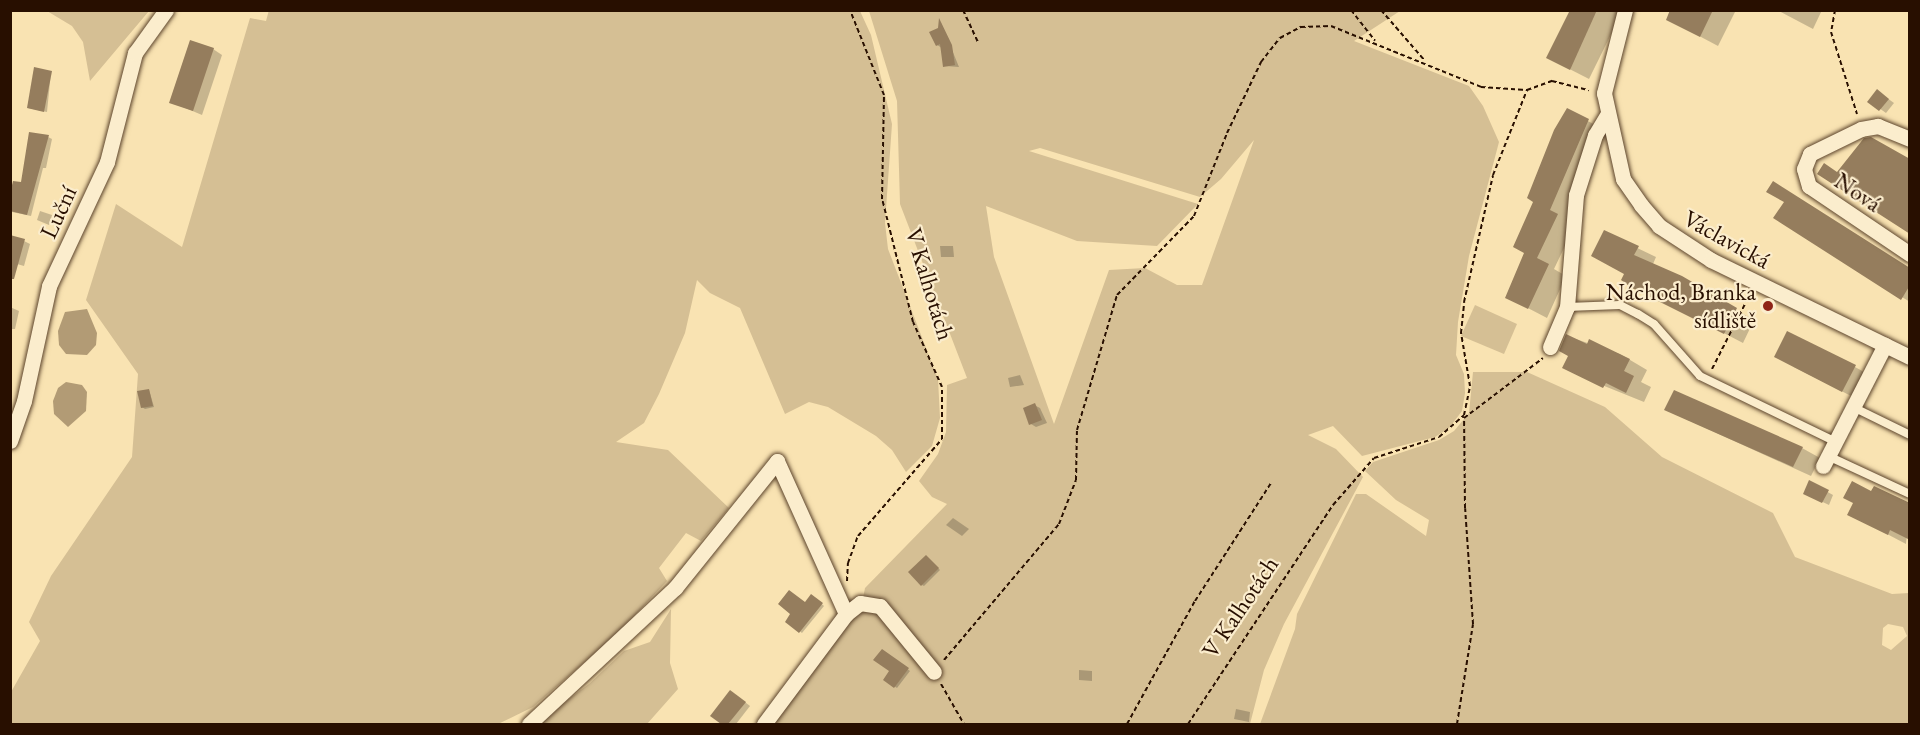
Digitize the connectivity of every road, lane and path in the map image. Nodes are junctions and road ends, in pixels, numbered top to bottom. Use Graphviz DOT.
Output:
graph roads {
  1 [pos="166,10"];
  2 [pos="850,10"];
  3 [pos="963,10"];
  4 [pos="1351,10"];
  5 [pos="1382,10"];
  6 [pos="1626,10"];
  7 [pos="1835,10"];
  8 [pos="978,42"];
  9 [pos="1376,43"];
  10 [pos="1425,61"];
  11 [pos="1527,90"];
  12 [pos="1604,93"];
  13 [pos="1612,119"];
  14 [pos="1861,129"];
  15 [pos="1910,139"];
  16 [pos="1910,254"];
  17 [pos="1756,282"];
  18 [pos="1567,307"];
  19 [pos="1885,345"];
  20 [pos="1550,347"];
  21 [pos="1910,357"];
  22 [pos="1712,369"];
  23 [pos="1855,408"];
  24 [pos="1464,417"];
  25 [pos="1910,435"];
  26 [pos="10,441"];
  27 [pos="1836,442"];
  28 [pos="1825,461"];
  29 [pos="1271,483"];
  30 [pos="1910,494"];
  31 [pos="847,583"];
  32 [pos="846,614"];
  33 [pos="934,672"];
  34 [pos="529,724"];
  35 [pos="764,724"];
  36 [pos="964,724"];
  37 [pos="1127,724"];
  38 [pos="1188,724"];
  39 [pos="1457,724"];
  1 -- 26 [label="street, Luční"];
  2 -- 31 [label="path, V Kalhotách"];
  3 -- 8 [label="path"];
  4 -- 9 [label="path"];
  5 -- 10 [label="path"];
  6 -- 12 [label="street, Václavická"];
  7 -- 14 [label="path"];
  9 -- 10 [label="path"];
  9 -- 33 [label="path"];
  10 -- 11 [label="path"];
  11 -- 12 [label="path"];
  11 -- 24 [label="path"];
  12 -- 13 [label="street, Václavická"];
  13 -- 17 [label="street, Václavická"];
  13 -- 18 [label="street"];
  14 -- 15 [label="street, Nová"];
  14 -- 16 [label="street, Nová"];
  17 -- 19 [label="street, Václavická"];
  17 -- 22 [label="path"];
  18 -- 20 [label="street"];
  18 -- 27 [label="lane"];
  19 -- 21 [label="street, Václavická"];
  19 -- 23 [label="street"];
  20 -- 24 [label="path"];
  23 -- 25 [label="lane"];
  23 -- 27 [label="street"];
  24 -- 38 [label="path, V Kalhotách"];
  24 -- 39 [label="path"];
  27 -- 28 [label="street"];
  28 -- 30 [label="lane"];
  29 -- 37 [label="path, V Kalhotách"];
  32 -- 33 [label="street"];
  32 -- 34 [label="street"];
  32 -- 35 [label="street"];
  33 -- 36 [label="path"];
}
